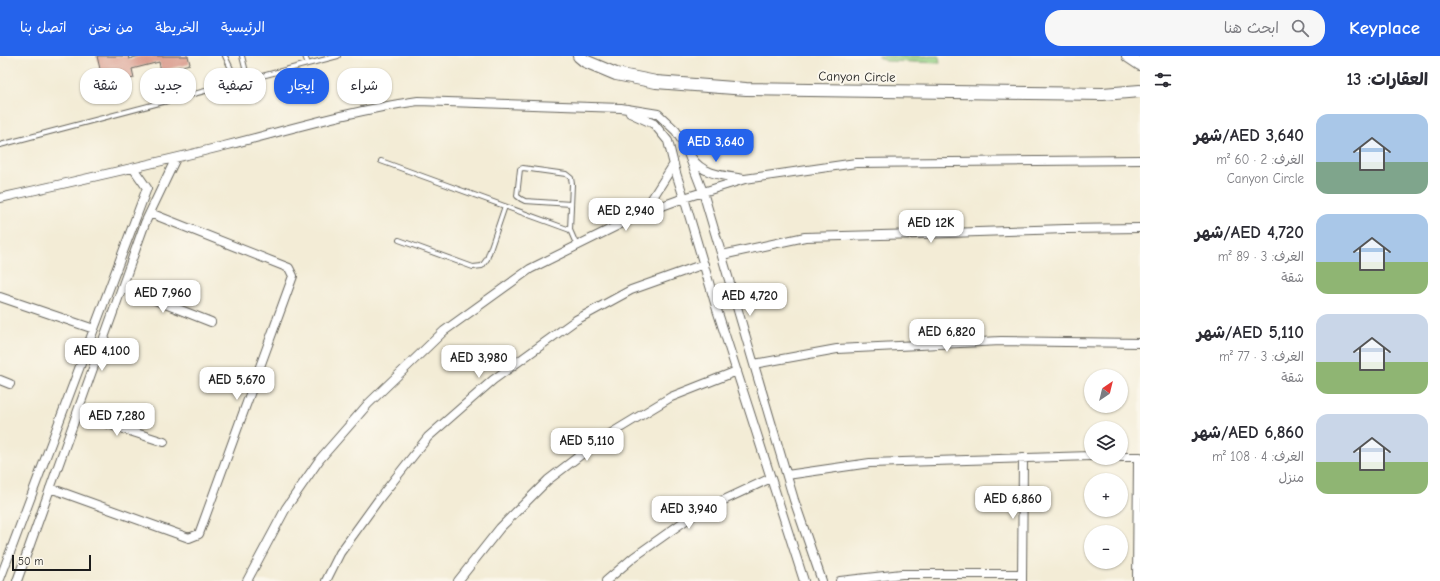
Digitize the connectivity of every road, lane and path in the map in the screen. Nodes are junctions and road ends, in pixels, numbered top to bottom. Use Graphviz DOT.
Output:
graph roads {
  1 [pos="225,56"];
  2 [pos="242,56"];
  3 [pos="305,56"];
  4 [pos="338,56"];
  5 [pos="578,56"];
  6 [pos="1128,56"];
  7 [pos="308,64"];
  8 [pos="1140,64"];
  9 [pos="231,68"];
  10 [pos="245,68"];
  11 [pos="266,75"];
  12 [pos="204,91"];
  13 [pos="1140,91"];
  14 [pos="621,108"];
  15 [pos="0,145"];
  16 [pos="686,148"];
  17 [pos="176,158"];
  18 [pos="1140,160"];
  19 [pos="381,161"];
  20 [pos="674,164"];
  21 [pos="134,168"];
  22 [pos="745,179"];
  23 [pos="703,192"];
  24 [pos="0,198"];
  25 [pos="684,198"];
  26 [pos="571,204"];
  27 [pos="505,206"];
  28 [pos="150,213"];
  29 [pos="643,213"];
  30 [pos="1140,228"];
  31 [pos="570,230"];
  32 [pos="399,240"];
  33 [pos="577,246"];
  34 [pos="722,255"];
  35 [pos="704,264"];
  36 [pos="122,287"];
  37 [pos="0,297"];
  38 [pos="211,322"];
  39 [pos="94,329"];
  40 [pos="1140,343"];
  41 [pos="754,364"];
  42 [pos="737,371"];
  43 [pos="0,380"];
  44 [pos="10,384"];
  45 [pos="77,414"];
  46 [pos="164,442"];
  47 [pos="1084,456"];
  48 [pos="1128,457"];
  49 [pos="1139,457"];
  50 [pos="1023,458"];
  51 [pos="787,474"];
  52 [pos="771,478"];
  53 [pos="50,488"];
  54 [pos="1022,578"];
  55 [pos="0,579"];
  56 [pos="17,581"];
  57 [pos="246,581"];
  58 [pos="326,581"];
  59 [pos="458,581"];
  60 [pos="606,581"];
  61 [pos="804,581"];
  62 [pos="822,581"];
  63 [pos="840,581"];
  64 [pos="1137,581"];
  1 -- 9 [label="lane"];
  2 -- 10 [label="lane"];
  3 -- 7 [label="lane"];
  4 -- 7 [label="lane"];
  5 -- 13 [label="main road, Canyon Circle"];
  6 -- 8 [label="main road"];
  7 -- 11 [label="lane"];
  12 -- 15 [label="lane"];
  14 -- 16 [label="street"];
  14 -- 17 [label="street"];
  14 -- 20 [label="street"];
  16 -- 22 [label="street"];
  16 -- 23 [label="street"];
  17 -- 21 [label="street"];
  17 -- 28 [label="street"];
  18 -- 22 [label="street"];
  19 -- 27 [label="lane"];
  20 -- 25 [label="street"];
  20 -- 29 [label="street"];
  21 -- 24 [label="street"];
  21 -- 39 [label="street"];
  22 -- 23 [label="street"];
  23 -- 25 [label="street"];
  23 -- 34 [label="street"];
  25 -- 29 [label="street"];
  25 -- 35 [label="street"];
  26 -- 26 [label="lane"];
  26 -- 31 [label="lane"];
  27 -- 31 [label="lane"];
  27 -- 32 [label="lane"];
  28 -- 36 [label="street"];
  28 -- 53 [label="street"];
  29 -- 33 [label="street"];
  30 -- 34 [label="street"];
  31 -- 33 [label="lane"];
  33 -- 57 [label="street"];
  34 -- 41 [label="street"];
  35 -- 42 [label="street"];
  35 -- 58 [label="street"];
  36 -- 38 [label="street"];
  36 -- 45 [label="street"];
  37 -- 39 [label="street"];
  39 -- 55 [label="street"];
  40 -- 41 [label="street"];
  41 -- 51 [label="street"];
  42 -- 52 [label="street"];
  42 -- 59 [label="street"];
  43 -- 44 [label="street"];
  45 -- 46 [label="street"];
  45 -- 53 [label="street"];
  47 -- 50 [label="street"];
  48 -- 49 [label="street"];
  49 -- 64 [label="street"];
  50 -- 51 [label="street"];
  50 -- 54 [label="street"];
  51 -- 62 [label="street"];
  52 -- 60 [label="street"];
  52 -- 61 [label="street"];
  53 -- 56 [label="street"];
  54 -- 63 [label="street"];
}
